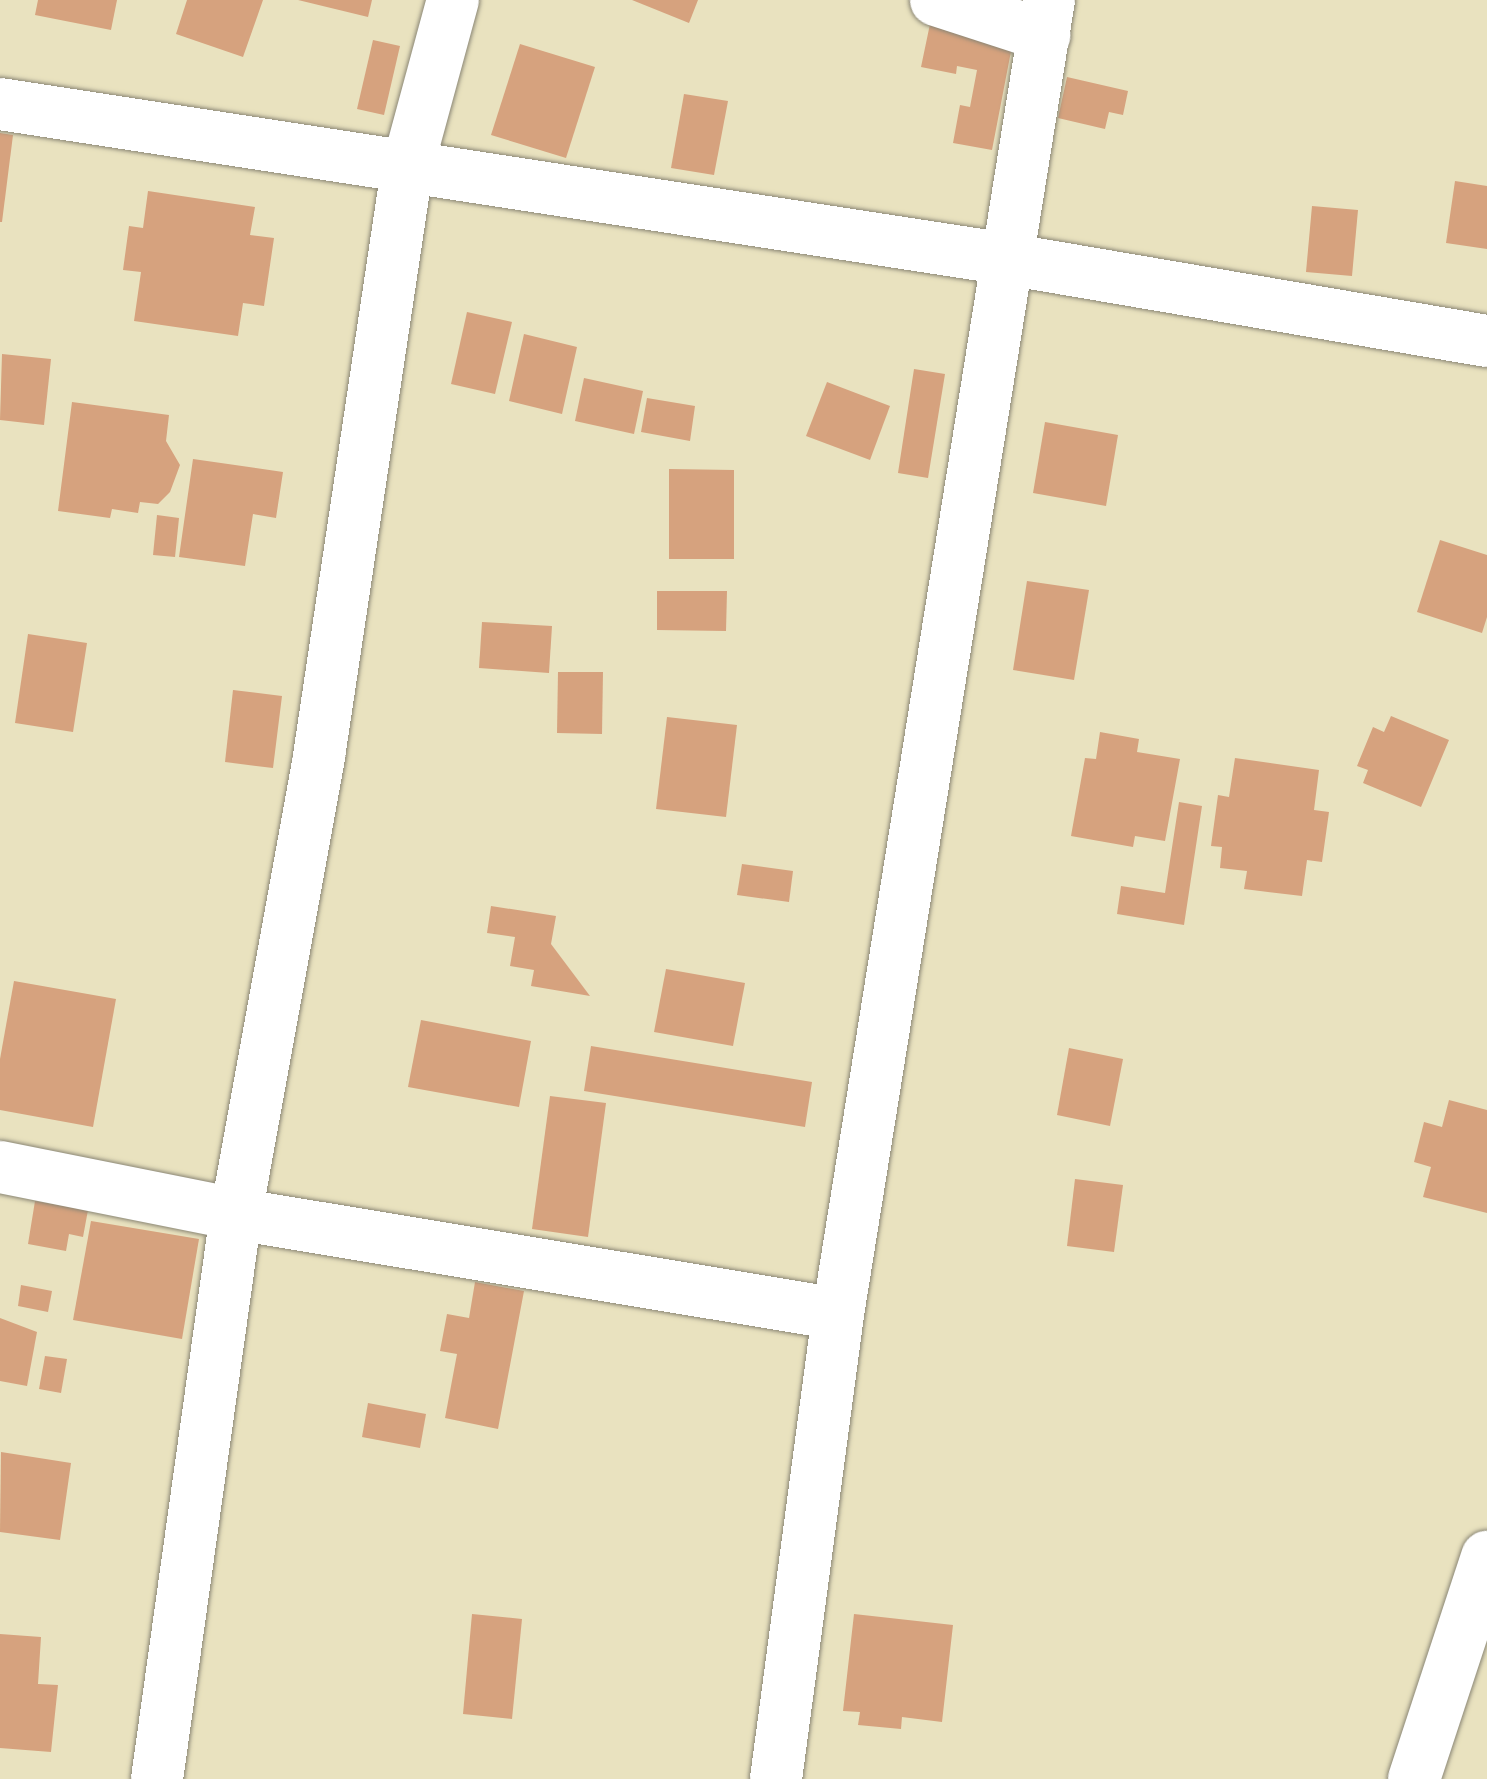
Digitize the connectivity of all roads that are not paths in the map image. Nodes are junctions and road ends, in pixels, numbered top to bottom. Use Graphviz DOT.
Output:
graph roads {
  1 [pos="453,0"];
  2 [pos="936,0"];
  3 [pos="1047,18"];
  4 [pos="0,104"];
  5 [pos="407,169"];
  6 [pos="1008,259"];
  7 [pos="1487,341"];
  8 [pos="0,1167"];
  9 [pos="236,1214"];
  10 [pos="838,1314"];
  11 [pos="1487,1557"];
  12 [pos="157,1779"];
  13 [pos="776,1779"];
  14 [pos="1414,1779"];
  1 -- 5 [label="street"];
  2 -- 3 [label="street"];
  3 -- 6 [label="street"];
  4 -- 5 [label="street"];
  5 -- 6 [label="street"];
  5 -- 9 [label="street"];
  6 -- 7 [label="street"];
  6 -- 10 [label="street"];
  8 -- 9 [label="street"];
  9 -- 10 [label="street"];
  9 -- 12 [label="street"];
  10 -- 13 [label="street"];
  11 -- 14 [label="street"];
}
